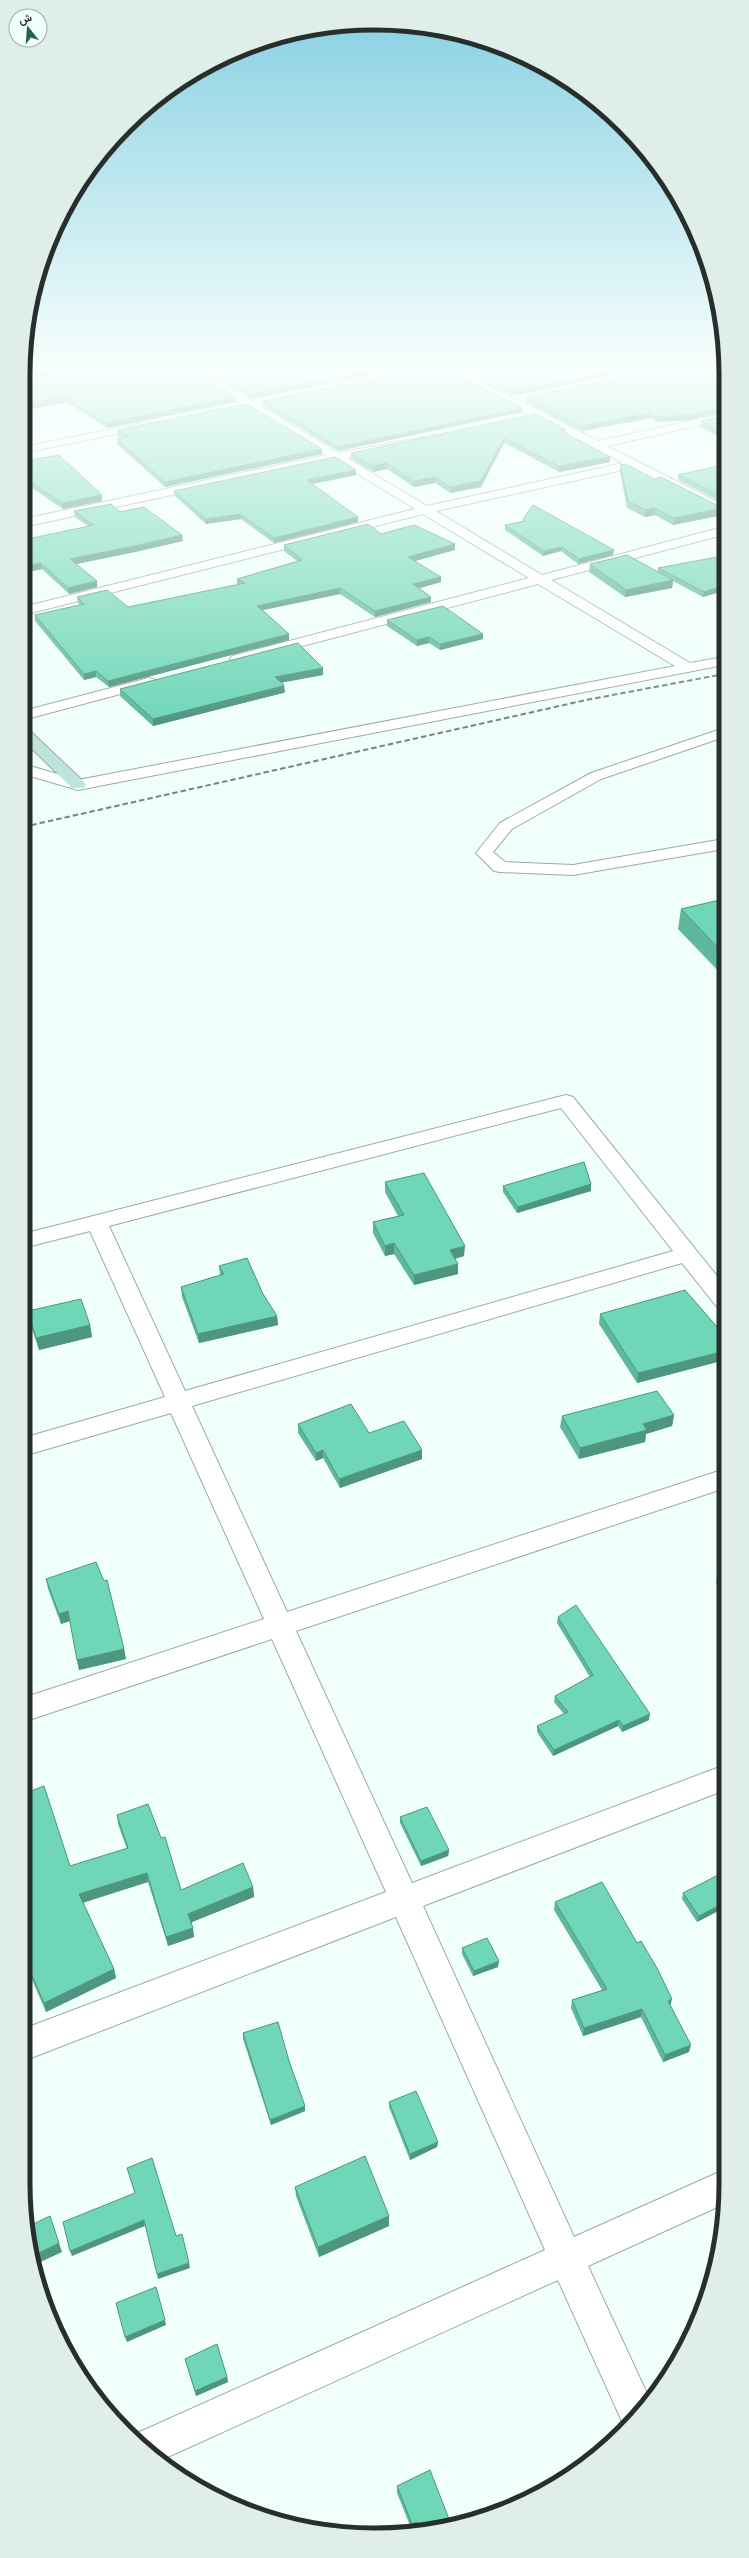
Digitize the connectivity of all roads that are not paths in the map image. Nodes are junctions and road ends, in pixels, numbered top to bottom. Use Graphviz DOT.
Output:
graph roads {
  1 [pos="198,485"];
  2 [pos="384,485"];
  3 [pos="537,485"];
  4 [pos="676,485"];
  5 [pos="719,499"];
  6 [pos="709,502"];
  7 [pos="719,508"];
  8 [pos="425,510"];
  9 [pos="30,521"];
  10 [pos="719,532"];
  11 [pos="539,578"];
  12 [pos="30,609"];
  13 [pos="223,662"];
  14 [pos="719,662"];
  15 [pos="688,668"];
  16 [pos="162,679"];
  17 [pos="30,714"];
  18 [pos="719,734"];
  19 [pos="30,739"];
  20 [pos="30,771"];
  21 [pos="78,785"];
  22 [pos="719,845"];
  23 [pos="97,1222"];
  24 [pos="30,1239"];
  25 [pos="687,1254"];
  26 [pos="719,1294"];
  27 [pos="178,1402"];
  28 [pos="30,1444"];
  29 [pos="719,1480"];
  30 [pos="279,1625"];
  31 [pos="30,1708"];
  32 [pos="719,1779"];
  33 [pos="404,1899"];
  34 [pos="30,2042"];
  35 [pos="719,2189"];
  36 [pos="567,2258"];
  37 [pos="635,2410"];
  38 [pos="151,2446"];
  1 -- 9 [label="street"];
  2 -- 8 [label="street"];
  3 -- 8 [label="street"];
  4 -- 6 [label="street"];
  5 -- 6 [label="street"];
  6 -- 7 [label="street"];
  8 -- 11 [label="street"];
  8 -- 12 [label="street"];
  10 -- 11 [label="street"];
  11 -- 13 [label="street"];
  11 -- 15 [label="street"];
  14 -- 15 [label="street"];
  15 -- 21 [label="street"];
  16 -- 17 [label="street"];
  18 -- 22 [label="street"];
  19 -- 21 [label="street"];
  20 -- 21 [label="street"];
  23 -- 24 [label="street"];
  23 -- 25 [label="street"];
  23 -- 27 [label="street"];
  25 -- 26 [label="street"];
  25 -- 27 [label="street"];
  27 -- 28 [label="street"];
  27 -- 30 [label="street"];
  29 -- 30 [label="street"];
  30 -- 31 [label="street"];
  30 -- 33 [label="street"];
  32 -- 33 [label="street"];
  33 -- 34 [label="street"];
  33 -- 36 [label="street"];
  35 -- 36 [label="street"];
  36 -- 37 [label="street"];
  36 -- 38 [label="street"];
}
